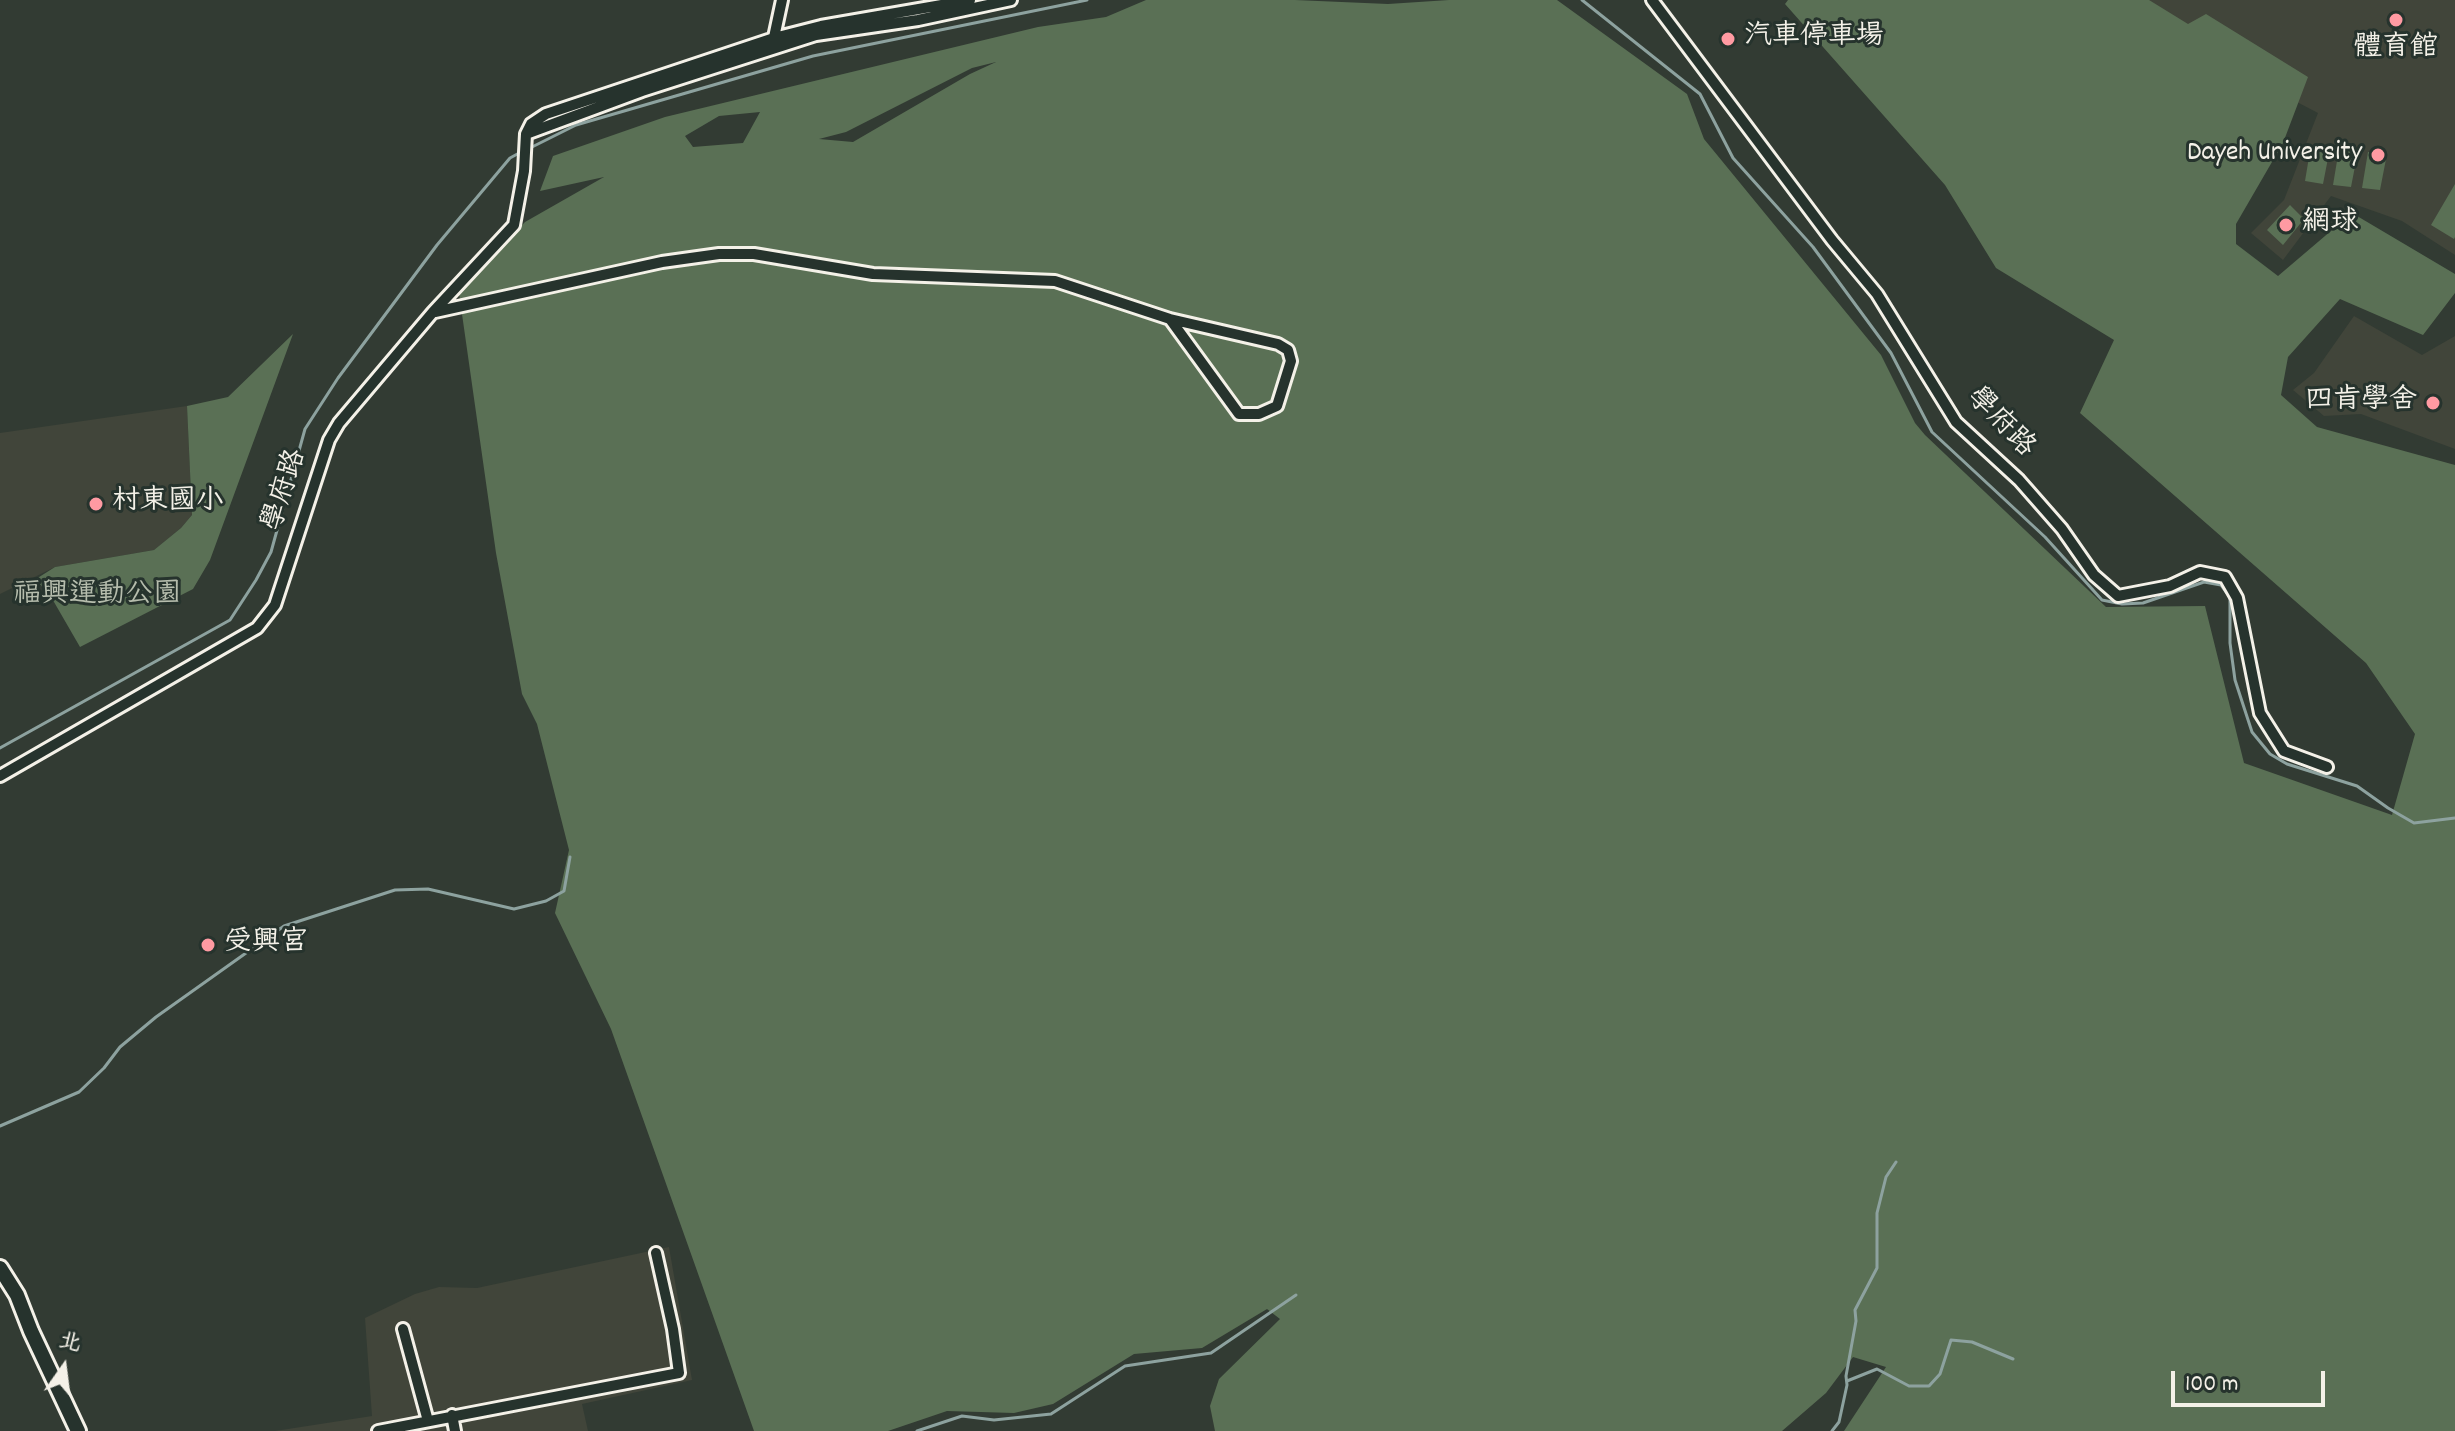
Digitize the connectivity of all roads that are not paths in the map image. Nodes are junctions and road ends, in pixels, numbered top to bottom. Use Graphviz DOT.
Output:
graph roads {
  1 [pos="782,0"];
  2 [pos="970,0"];
  3 [pos="1011,0"];
  4 [pos="1652,0"];
  5 [pos="774,38"];
  6 [pos="769,51"];
  7 [pos="526,134"];
  8 [pos="433,312"];
  9 [pos="1170,319"];
  10 [pos="2327,767"];
  11 [pos="0,776"];
  12 [pos="656,1253"];
  13 [pos="0,1268"];
  14 [pos="403,1329"];
  15 [pos="452,1415"];
  16 [pos="428,1421"];
  17 [pos="78,1431"];
  18 [pos="378,1431"];
  19 [pos="455,1431"];
  1 -- 5 [label="street"];
  2 -- 5 [label="street"];
  3 -- 6 [label="street"];
  4 -- 10 [label="street, 學府路"];
  5 -- 6 [label="street"];
  5 -- 7 [label="street"];
  6 -- 7 [label="street"];
  7 -- 8 [label="street, 學府路"];
  8 -- 9 [label="street"];
  8 -- 11 [label="street, 學府路"];
  9 -- 9 [label="street"];
  12 -- 15 [label="street"];
  13 -- 17 [label="main road"];
  14 -- 16 [label="street"];
  15 -- 16 [label="street"];
  15 -- 19 [label="street"];
  16 -- 18 [label="street"];
}
